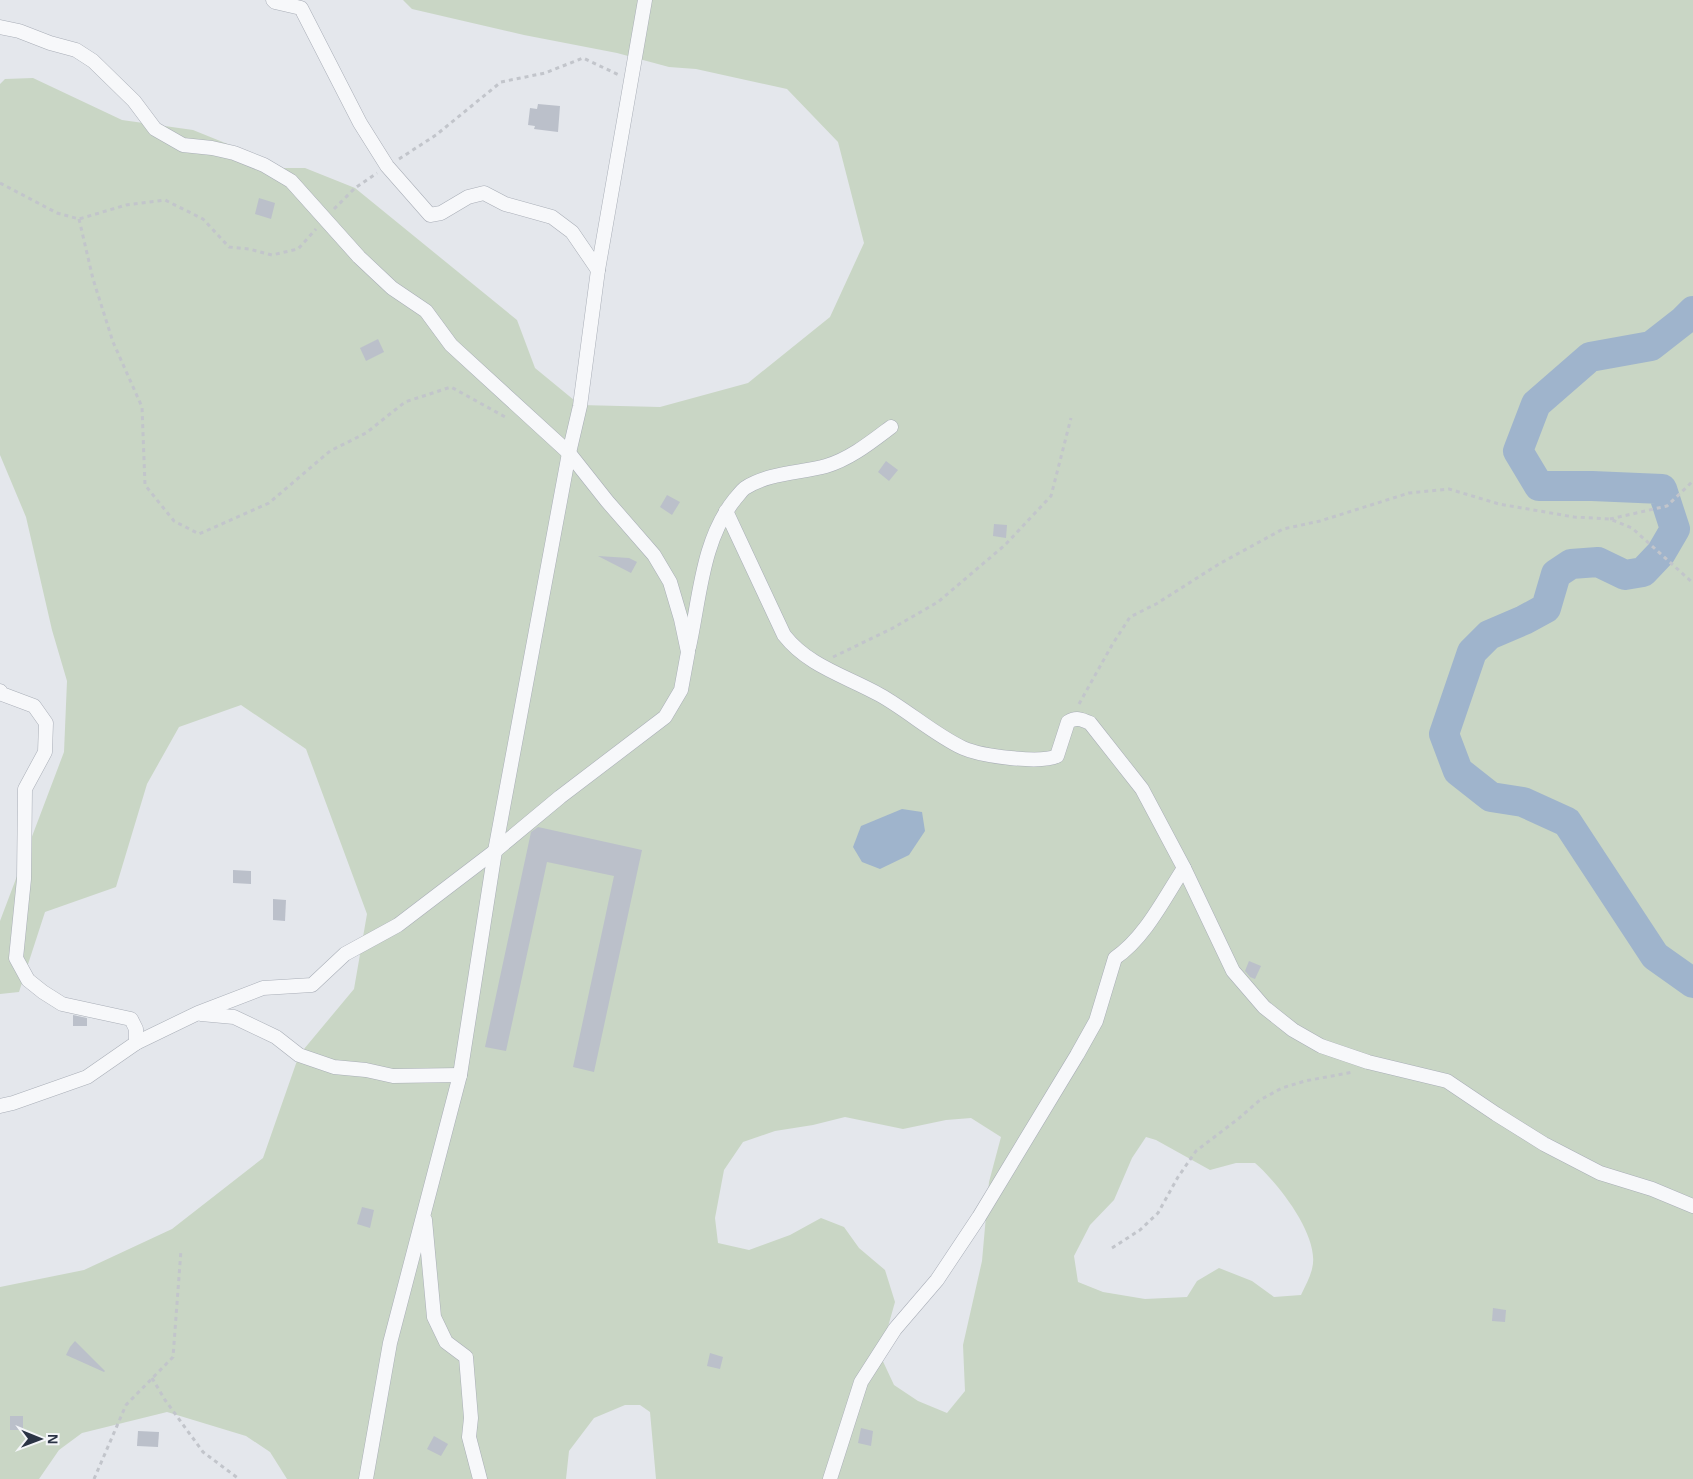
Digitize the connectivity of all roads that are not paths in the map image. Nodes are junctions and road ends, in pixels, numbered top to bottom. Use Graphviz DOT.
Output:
graph roads {
  1 [pos="273,0"];
  2 [pos="645,0"];
  3 [pos="0,27"];
  4 [pos="598,270"];
  5 [pos="891,427"];
  6 [pos="569,452"];
  7 [pos="726,511"];
  8 [pos="688,652"];
  9 [pos="0,691"];
  10 [pos="495,851"];
  11 [pos="1184,868"];
  12 [pos="198,1013"];
  13 [pos="136,1043"];
  14 [pos="460,1075"];
  15 [pos="0,1106"];
  16 [pos="1693,1206"];
  17 [pos="424,1212"];
  18 [pos="366,1479"];
  19 [pos="480,1479"];
  20 [pos="830,1479"];
  1 -- 4 [label="street"];
  2 -- 4 [label="street"];
  3 -- 6 [label="street"];
  4 -- 6 [label="street"];
  5 -- 7 [label="street"];
  6 -- 8 [label="street"];
  6 -- 10 [label="street"];
  7 -- 8 [label="street"];
  7 -- 11 [label="street"];
  8 -- 10 [label="street"];
  9 -- 13 [label="street"];
  10 -- 12 [label="street"];
  10 -- 14 [label="street"];
  11 -- 16 [label="street"];
  11 -- 20 [label="street"];
  12 -- 13 [label="street"];
  12 -- 14 [label="street"];
  13 -- 15 [label="street"];
  14 -- 17 [label="street"];
  17 -- 18 [label="street"];
  17 -- 19 [label="street"];
}
